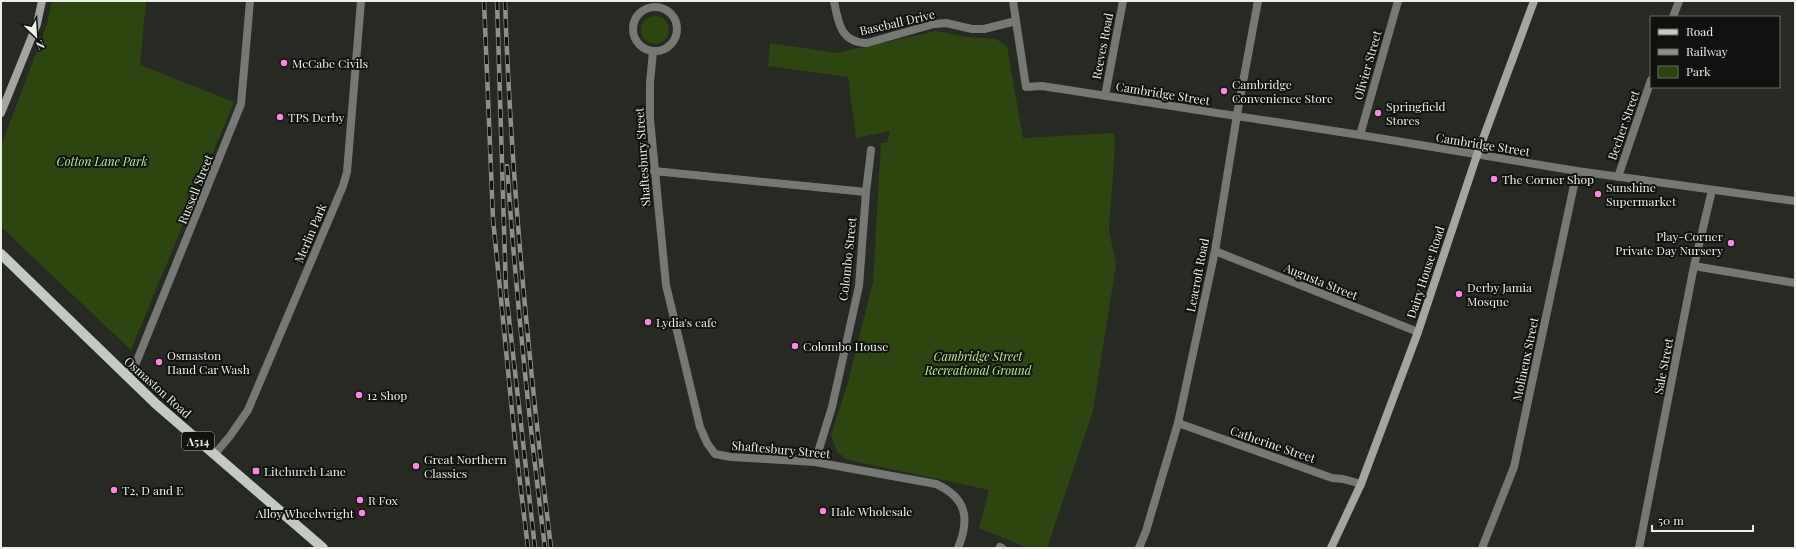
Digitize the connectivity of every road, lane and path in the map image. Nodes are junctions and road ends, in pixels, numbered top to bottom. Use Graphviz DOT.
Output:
graph roads {
  1 [pos="42,1"];
  2 [pos="250,1"];
  3 [pos="362,1"];
  4 [pos="642,1"];
  5 [pos="834,1"];
  6 [pos="1013,1"];
  7 [pos="1123,1"];
  8 [pos="1258,1"];
  9 [pos="1398,1"];
  10 [pos="1534,1"];
  11 [pos="1678,1"];
  12 [pos="647,9"];
  13 [pos="1673,16"];
  14 [pos="1016,21"];
  15 [pos="653,51"];
  16 [pos="1650,83"];
  17 [pos="1105,96"];
  18 [pos="1,113"];
  19 [pos="1237,117"];
  20 [pos="1360,135"];
  21 [pos="871,150"];
  22 [pos="1477,155"];
  23 [pos="654,171"];
  24 [pos="1578,171"];
  25 [pos="1618,177"];
  26 [pos="1712,190"];
  27 [pos="866,192"];
  28 [pos="1795,201"];
  29 [pos="1215,251"];
  30 [pos="1,254"];
  31 [pos="1694,266"];
  32 [pos="1795,283"];
  33 [pos="1418,332"];
  34 [pos="126,376"];
  35 [pos="1178,423"];
  36 [pos="214,455"];
  37 [pos="815,462"];
  38 [pos="1361,484"];
  39 [pos="323,548"];
  40 [pos="958,548"];
  41 [pos="1139,548"];
  42 [pos="1331,548"];
  43 [pos="1482,548"];
  44 [pos="1639,548"];
  1 -- 18 [label="street"];
  2 -- 34 [label="street, Russell Street"];
  3 -- 36 [label="street, Merlin Park"];
  4 -- 12 [label="street"];
  5 -- 14 [label="street, Baseball Drive"];
  6 -- 14 [label="street"];
  7 -- 17 [label="street, Reeves Road"];
  8 -- 19 [label="street, Leacroft Road"];
  9 -- 20 [label="street, Olivier Street"];
  10 -- 22 [label="street, Dairy House Road"];
  11 -- 13 [label="street"];
  12 -- 15 [label="street"];
  12 -- 15 [label="street"];
  14 -- 17 [label="street, Cambridge Street"];
  15 -- 23 [label="street, Shaftesbury Street"];
  16 -- 25 [label="street, Becher Street"];
  17 -- 19 [label="street, Cambridge Street"];
  19 -- 20 [label="street, Cambridge Street"];
  19 -- 29 [label="street, Leacroft Road"];
  20 -- 22 [label="street, Cambridge Street"];
  21 -- 27 [label="street, Colombo Street"];
  22 -- 24 [label="street, Cambridge Street"];
  22 -- 33 [label="street, Dairy House Road"];
  23 -- 27 [label="street"];
  23 -- 37 [label="street, Shaftesbury Street"];
  24 -- 25 [label="street, Cambridge Street"];
  24 -- 43 [label="street, Molineux Street"];
  25 -- 26 [label="street, Cambridge Street"];
  26 -- 28 [label="street, Cambridge Street"];
  26 -- 31 [label="street, Sale Street"];
  27 -- 37 [label="street, Colombo Street"];
  29 -- 33 [label="street, Augusta Street"];
  29 -- 35 [label="street, Leacroft Road"];
  30 -- 34 [label="main road, Osmaston Road / A514"];
  31 -- 32 [label="street"];
  31 -- 44 [label="street, Sale Street"];
  33 -- 38 [label="street, Dairy House Road"];
  34 -- 36 [label="main road, Osmaston Road / A514"];
  35 -- 38 [label="street, Catherine Street"];
  35 -- 41 [label="street, Leacroft Road"];
  36 -- 39 [label="main road, Osmaston Road / A514"];
  37 -- 40 [label="street, Shaftesbury Street"];
  38 -- 42 [label="street, Dairy House Road"];
}
